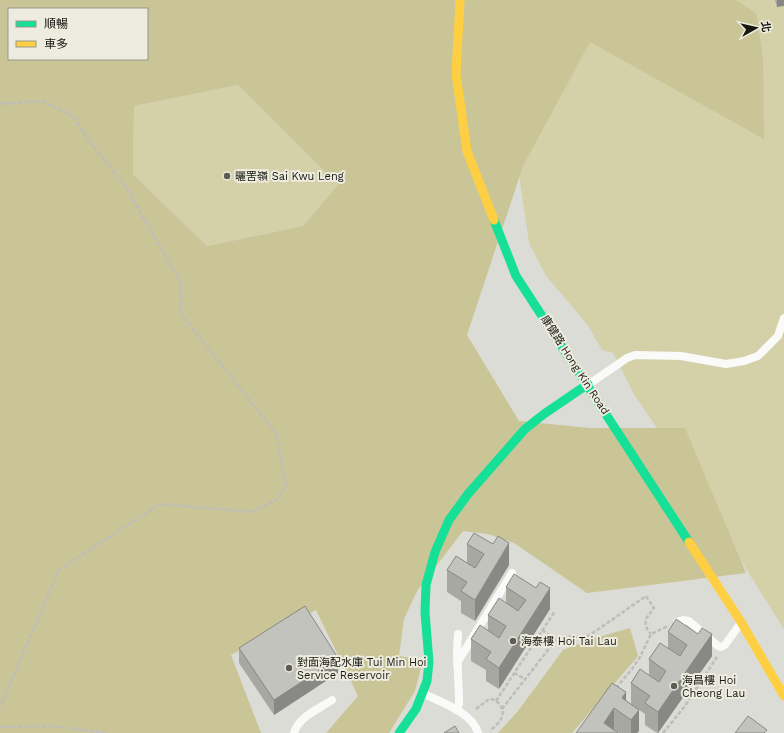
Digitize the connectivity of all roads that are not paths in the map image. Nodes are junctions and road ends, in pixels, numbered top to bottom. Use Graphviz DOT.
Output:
graph roads {
  1 [pos="460,0"];
  2 [pos="784,318"];
  3 [pos="588,384"];
  4 [pos="512,573"];
  5 [pos="677,622"];
  6 [pos="741,622"];
  7 [pos="458,634"];
  8 [pos="457,663"];
  9 [pos="423,694"];
  10 [pos="784,696"];
  11 [pos="332,700"];
  12 [pos="456,710"];
  13 [pos="294,733"];
  14 [pos="399,733"];
  15 [pos="478,733"];
  1 -- 3 [label="street, 康健路 Hong Kin Road"];
  2 -- 3 [label="lane"];
  3 -- 6 [label="street, 康健路 Hong Kin Road"];
  3 -- 9 [label="street"];
  4 -- 8 [label="lane"];
  5 -- 6 [label="lane"];
  6 -- 10 [label="street, 康健路 Hong Kin Road"];
  7 -- 8 [label="lane"];
  8 -- 12 [label="lane"];
  9 -- 12 [label="lane"];
  9 -- 14 [label="street"];
  11 -- 13 [label="lane"];
  12 -- 15 [label="lane"];
}
